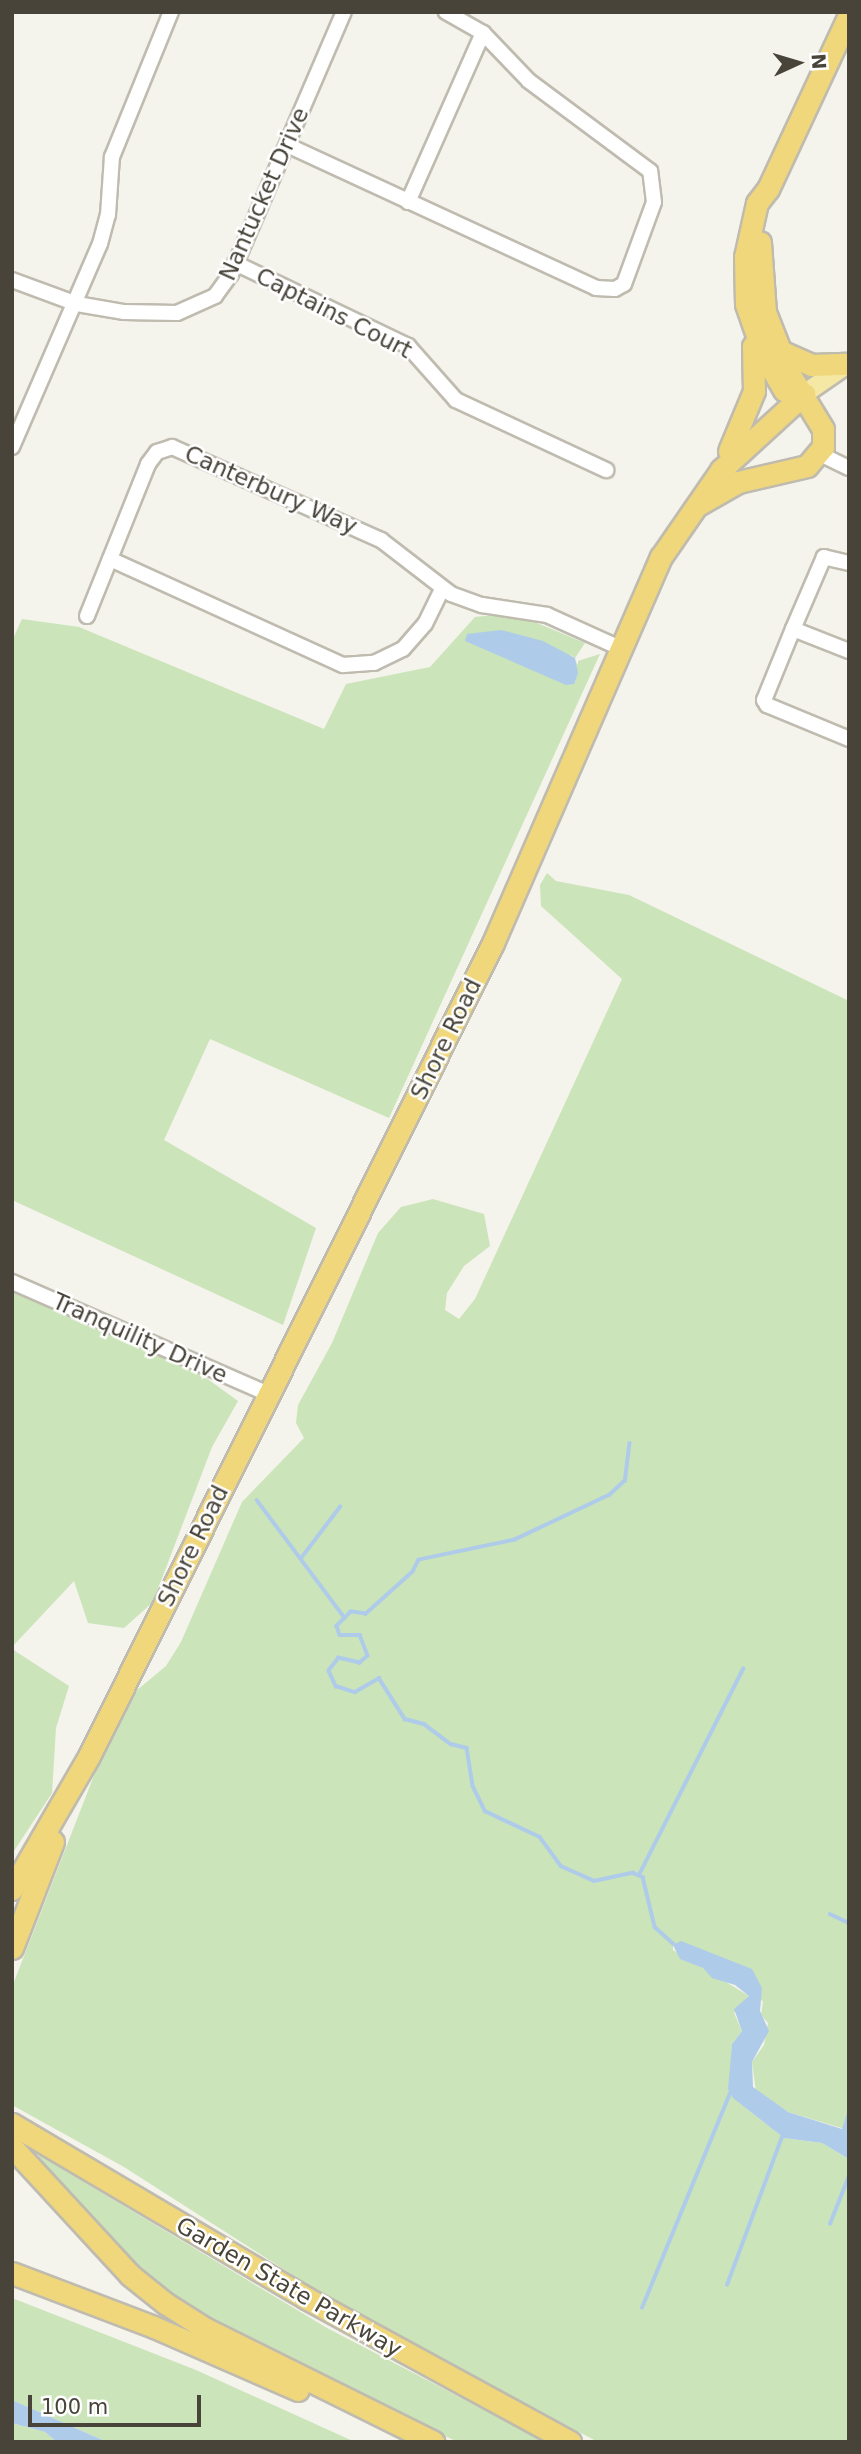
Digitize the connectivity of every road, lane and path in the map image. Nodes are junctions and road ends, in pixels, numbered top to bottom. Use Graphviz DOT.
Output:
graph roads {
  1 [pos="171,12"];
  2 [pos="344,12"];
  3 [pos="446,12"];
  4 [pos="849,15"];
  5 [pos="483,33"];
  6 [pos="287,145"];
  7 [pos="768,189"];
  8 [pos="408,202"];
  9 [pos="235,264"];
  10 [pos="12,280"];
  11 [pos="78,304"];
  12 [pos="750,319"];
  13 [pos="778,349"];
  14 [pos="848,364"];
  15 [pos="804,394"];
  16 [pos="12,447"];
  17 [pos="820,454"];
  18 [pos="849,468"];
  19 [pos="606,470"];
  20 [pos="721,470"];
  21 [pos="690,510"];
  22 [pos="110,559"];
  23 [pos="849,563"];
  24 [pos="442,589"];
  25 [pos="87,616"];
  26 [pos="793,629"];
  27 [pos="620,648"];
  28 [pos="849,651"];
  29 [pos="849,739"];
  30 [pos="12,1282"];
  31 [pos="268,1394"];
  32 [pos="89,1756"];
  33 [pos="43,1839"];
  34 [pos="12,1889"];
  35 [pos="12,1910"];
  36 [pos="12,1948"];
  37 [pos="12,2124"];
  38 [pos="12,2147"];
  39 [pos="12,2273"];
  40 [pos="408,2442"];
  41 [pos="434,2442"];
  42 [pos="570,2442"];
  1 -- 11 [label="street"];
  2 -- 6 [label="street, Nantucket Drive"];
  3 -- 5 [label="street"];
  4 -- 7 [label="highway"];
  5 -- 8 [label="street"];
  5 -- 8 [label="street"];
  6 -- 8 [label="street"];
  6 -- 9 [label="street, Nantucket Drive"];
  7 -- 12 [label="highway"];
  7 -- 13 [label="highway"];
  9 -- 11 [label="street, Nantucket Drive"];
  9 -- 19 [label="street, Captains Court"];
  10 -- 11 [label="street, Nantucket Drive"];
  11 -- 16 [label="street"];
  12 -- 15 [label="highway"];
  12 -- 20 [label="highway"];
  13 -- 14 [label="highway"];
  13 -- 15 [label="highway"];
  14 -- 15 [label="main road, Shore Road"];
  15 -- 17 [label="highway"];
  15 -- 20 [label="highway, Shore Road"];
  17 -- 18 [label="street"];
  17 -- 21 [label="highway"];
  20 -- 21 [label="highway, Shore Road"];
  21 -- 27 [label="highway, Shore Road"];
  22 -- 24 [label="street"];
  22 -- 24 [label="street, Canterbury Way"];
  22 -- 25 [label="street, Canterbury Way"];
  23 -- 26 [label="street"];
  24 -- 27 [label="street, Canterbury Way"];
  26 -- 28 [label="street"];
  26 -- 29 [label="street"];
  27 -- 31 [label="highway, Shore Road"];
  30 -- 31 [label="street, Tranquility Drive"];
  31 -- 32 [label="highway, Shore Road"];
  32 -- 33 [label="highway, Shore Road"];
  32 -- 36 [label="highway, Shore Road"];
  33 -- 34 [label="highway"];
  33 -- 35 [label="highway"];
  37 -- 42 [label="highway, Garden State Parkway"];
  38 -- 41 [label="highway"];
  39 -- 40 [label="highway"];
}
